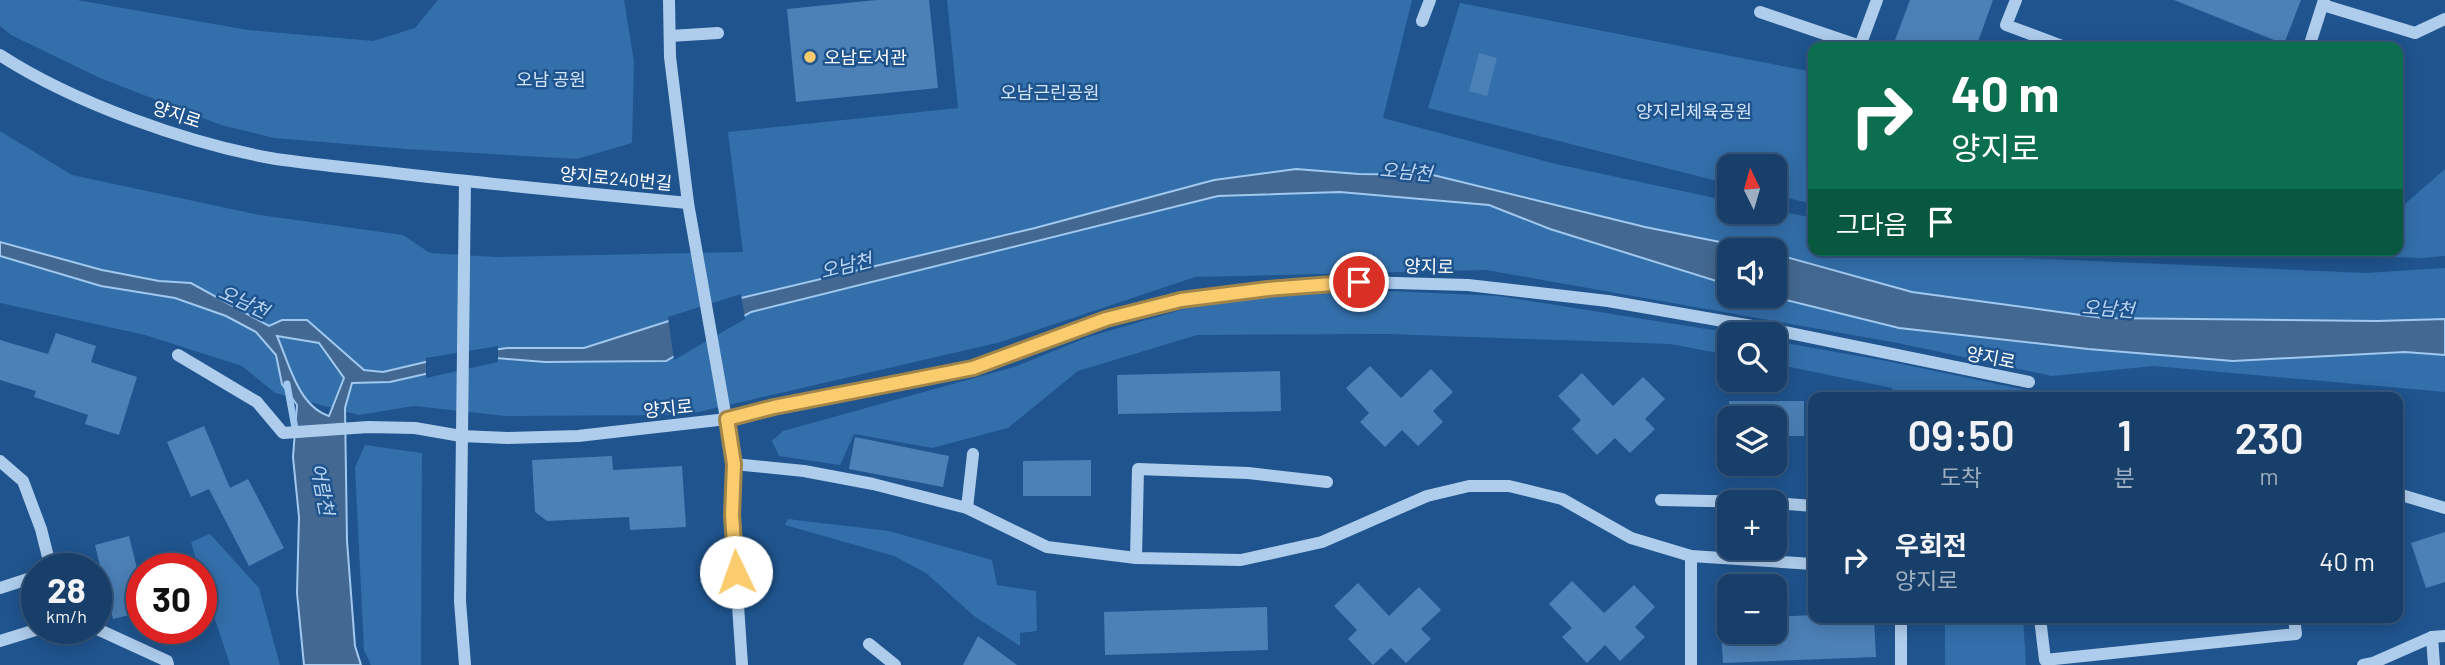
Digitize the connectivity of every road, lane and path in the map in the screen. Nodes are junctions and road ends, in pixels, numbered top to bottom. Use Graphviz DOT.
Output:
graph roads {
  1 [pos="669,0"];
  2 [pos="1430,0"];
  3 [pos="1877,0"];
  4 [pos="2016,0"];
  5 [pos="2324,2"];
  6 [pos="1760,12"];
  7 [pos="2445,19"];
  8 [pos="1422,21"];
  9 [pos="718,33"];
  10 [pos="670,36"];
  11 [pos="1847,42"];
  12 [pos="1863,42"];
  13 [pos="2052,42"];
  14 [pos="2311,42"];
  15 [pos="0,55"];
  16 [pos="464,181"];
  17 [pos="688,203"];
  18 [pos="177,355"];
  19 [pos="2029,382"];
  20 [pos="727,419"];
  21 [pos="461,436"];
  22 [pos="973,454"];
  23 [pos="0,461"];
  24 [pos="734,464"];
  25 [pos="1327,482"];
  26 [pos="2403,495"];
  27 [pos="1661,500"];
  28 [pos="1717,501"];
  29 [pos="1787,504"];
  30 [pos="1808,506"];
  31 [pos="2445,508"];
  32 [pos="967,509"];
  33 [pos="47,553"];
  34 [pos="1691,556"];
  35 [pos="1136,558"];
  36 [pos="1808,564"];
  37 [pos="21,581"];
  38 [pos="0,588"];
  39 [pos="1901,623"];
  40 [pos="2041,623"];
  41 [pos="2295,623"];
  42 [pos="21,634"];
  43 [pos="112,635"];
  44 [pos="2438,636"];
  45 [pos="0,641"];
  46 [pos="869,644"];
  47 [pos="2370,664"];
  48 [pos="169,665"];
  49 [pos="465,665"];
  50 [pos="742,665"];
  51 [pos="895,665"];
  52 [pos="1690,665"];
  53 [pos="1901,665"];
  54 [pos="2434,665"];
  1 -- 10 [label="street, 양지로240번길"];
  2 -- 8 [label="street"];
  3 -- 12 [label="street"];
  4 -- 13 [label="street"];
  5 -- 7 [label="street"];
  5 -- 14 [label="street"];
  6 -- 11 [label="street"];
  9 -- 10 [label="street"];
  10 -- 17 [label="street, 양지로240번길"];
  15 -- 16 [label="street, 양지로"];
  16 -- 17 [label="street, 양지로240번길"];
  16 -- 21 [label="street"];
  17 -- 20 [label="street"];
  18 -- 21 [label="street, 양지로"];
  19 -- 20 [label="street, 양지로"];
  20 -- 21 [label="street, 양지로"];
  20 -- 24 [label="street"];
  21 -- 49 [label="street"];
  22 -- 32 [label="street"];
  23 -- 33 [label="street"];
  24 -- 32 [label="street"];
  24 -- 50 [label="street"];
  25 -- 35 [label="street"];
  26 -- 31 [label="street"];
  27 -- 28 [label="street"];
  29 -- 30 [label="street"];
  32 -- 35 [label="street"];
  34 -- 35 [label="street"];
  34 -- 36 [label="street"];
  34 -- 52 [label="street"];
  37 -- 38 [label="street"];
  39 -- 53 [label="street"];
  40 -- 41 [label="street"];
  42 -- 45 [label="street"];
  43 -- 48 [label="street"];
  44 -- 47 [label="street"];
  44 -- 54 [label="street"];
  46 -- 51 [label="street"];
}
